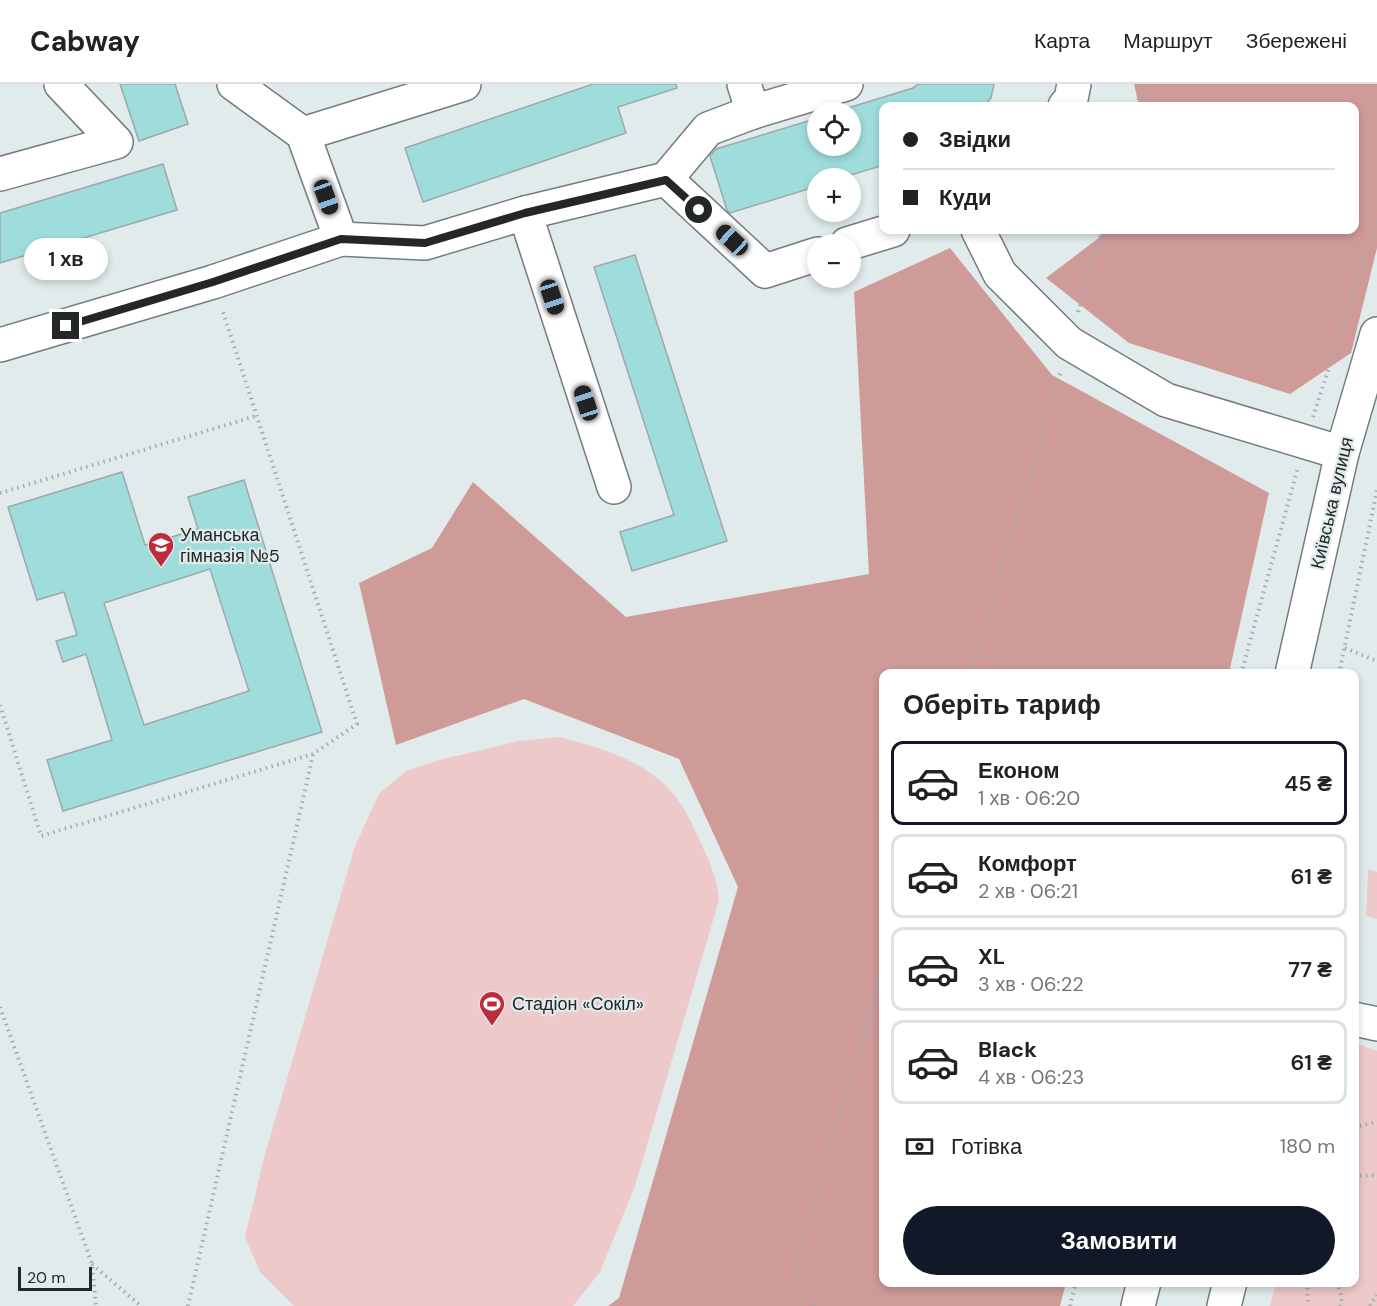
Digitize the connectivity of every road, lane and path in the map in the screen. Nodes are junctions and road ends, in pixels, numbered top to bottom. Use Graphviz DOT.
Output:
graph roads {
  1 [pos="61,84"];
  2 [pos="234,84"];
  3 [pos="464,84"];
  4 [pos="846,84"];
  5 [pos="1074,84"];
  6 [pos="1143,84"];
  7 [pos="749,98"];
  8 [pos="1068,102"];
  9 [pos="1138,102"];
  10 [pos="303,134"];
  11 [pos="0,174"];
  12 [pos="666,180"];
  13 [pos="525,213"];
  14 [pos="880,234"];
  15 [pos="980,234"];
  16 [pos="1100,234"];
  17 [pos="341,239"];
  18 [pos="861,240"];
  19 [pos="807,258"];
  20 [pos="213,282"];
  21 [pos="1377,334"];
  22 [pos="1,341"];
  23 [pos="1069,343"];
  24 [pos="256,416"];
  25 [pos="1342,453"];
  26 [pos="614,487"];
  27 [pos="1377,490"];
  28 [pos="0,493"];
  29 [pos="1345,648"];
  30 [pos="1377,661"];
  31 [pos="971,669"];
  32 [pos="1293,669"];
  33 [pos="1340,669"];
  34 [pos="0,705"];
  35 [pos="313,754"];
  36 [pos="879,981"];
  37 [pos="0,1007"];
  38 [pos="1359,1020"];
  39 [pos="1377,1024"];
  40 [pos="1377,1122"];
  41 [pos="1359,1126"];
  42 [pos="1377,1175"];
  43 [pos="1359,1176"];
  44 [pos="92,1264"];
  45 [pos="1075,1287"];
  46 [pos="1143,1287"];
  47 [pos="1229,1287"];
  48 [pos="1307,1287"];
  49 [pos="1339,1287"];
  50 [pos="1377,1295"];
  51 [pos="96,1306"];
  52 [pos="141,1306"];
  53 [pos="188,1306"];
  54 [pos="814,1306"];
  55 [pos="1071,1306"];
  56 [pos="1138,1306"];
  57 [pos="1224,1306"];
  58 [pos="1308,1306"];
  59 [pos="1340,1306"];
  60 [pos="1370,1306"];
  1 -- 11 [label="street"];
  2 -- 10 [label="street"];
  3 -- 10 [label="street"];
  4 -- 7 [label="street"];
  5 -- 8 [label="street"];
  6 -- 9 [label="path"];
  7 -- 12 [label="street"];
  10 -- 17 [label="street"];
  12 -- 13 [label="street"];
  12 -- 19 [label="street"];
  13 -- 17 [label="street"];
  13 -- 26 [label="street"];
  14 -- 18 [label="street"];
  15 -- 23 [label="street"];
  16 -- 23 [label="path"];
  17 -- 20 [label="street"];
  20 -- 22 [label="street"];
  20 -- 24 [label="path"];
  21 -- 25 [label="street, Київська вулиця"];
  23 -- 25 [label="street"];
  23 -- 31 [label="path"];
  24 -- 28 [label="path"];
  24 -- 35 [label="path"];
  25 -- 32 [label="street, Київська вулиця"];
  27 -- 29 [label="path"];
  29 -- 30 [label="path"];
  29 -- 33 [label="path"];
  34 -- 35 [label="path"];
  35 -- 53 [label="path"];
  36 -- 54 [label="path"];
  37 -- 44 [label="path"];
  38 -- 39 [label="street"];
  40 -- 41 [label="path"];
  42 -- 43 [label="path"];
  44 -- 51 [label="path"];
  44 -- 52 [label="path"];
  45 -- 55 [label="path"];
  46 -- 56 [label="street"];
  47 -- 57 [label="street"];
  48 -- 58 [label="path"];
  49 -- 59 [label="path"];
  50 -- 60 [label="path"];
}
